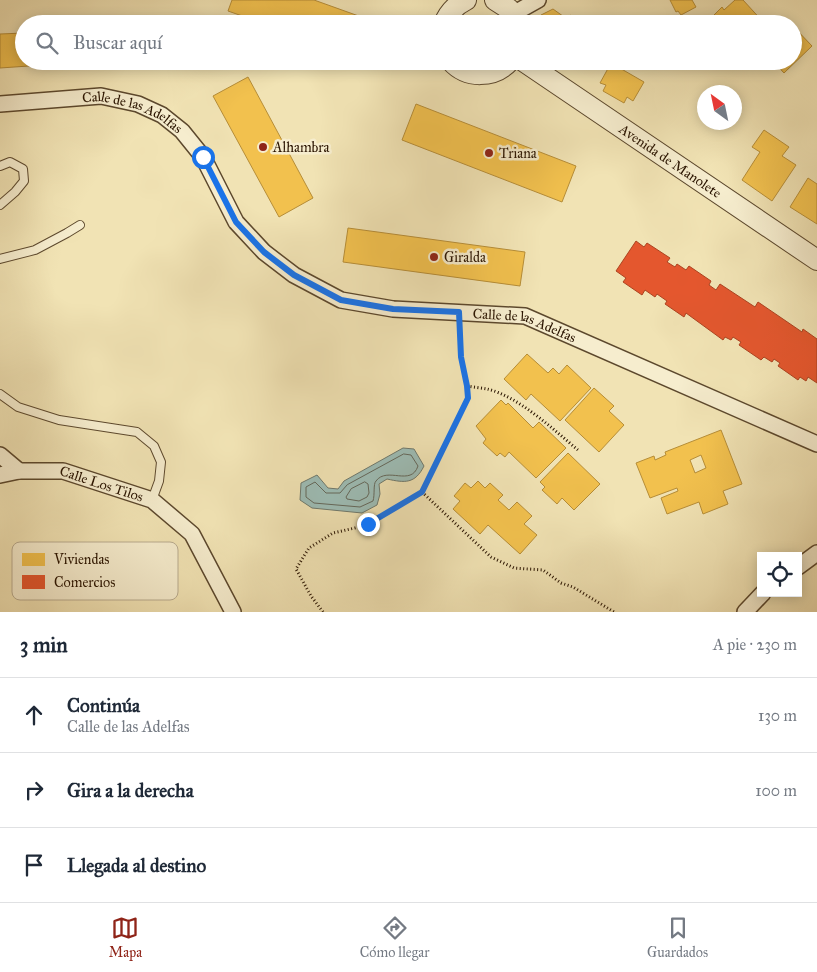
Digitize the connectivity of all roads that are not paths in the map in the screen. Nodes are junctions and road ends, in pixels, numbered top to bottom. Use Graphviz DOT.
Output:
graph roads {
  1 [pos="495,0"];
  2 [pos="538,0"];
  3 [pos="459,1"];
  4 [pos="449,15"];
  5 [pos="512,15"];
  6 [pos="520,15"];
  7 [pos="462,70"];
  8 [pos="498,70"];
  9 [pos="536,70"];
  10 [pos="0,104"];
  11 [pos="0,166"];
  12 [pos="0,205"];
  13 [pos="80,224"];
  14 [pos="0,259"];
  15 [pos="817,260"];
  16 [pos="0,394"];
  17 [pos="817,444"];
  18 [pos="0,455"];
  19 [pos="19,471"];
  20 [pos="0,475"];
  21 [pos="152,500"];
  22 [pos="817,553"];
  23 [pos="802,564"];
  24 [pos="759,597"];
  25 [pos="233,612"];
  26 [pos="745,612"];
  1 -- 5 [label="street"];
  2 -- 6 [label="street"];
  3 -- 4 [label="street"];
  7 -- 8 [label="street"];
  9 -- 15 [label="street, Avenida de Manolete"];
  10 -- 17 [label="street, Calle de las Adelfas"];
  11 -- 12 [label="lane"];
  13 -- 14 [label="lane"];
  16 -- 21 [label="lane"];
  18 -- 19 [label="street"];
  19 -- 20 [label="street, Calle Los Tilos"];
  19 -- 21 [label="street, Calle Los Tilos"];
  21 -- 25 [label="street, Calle Los Tilos"];
  22 -- 23 [label="street"];
  24 -- 26 [label="street"];
}
